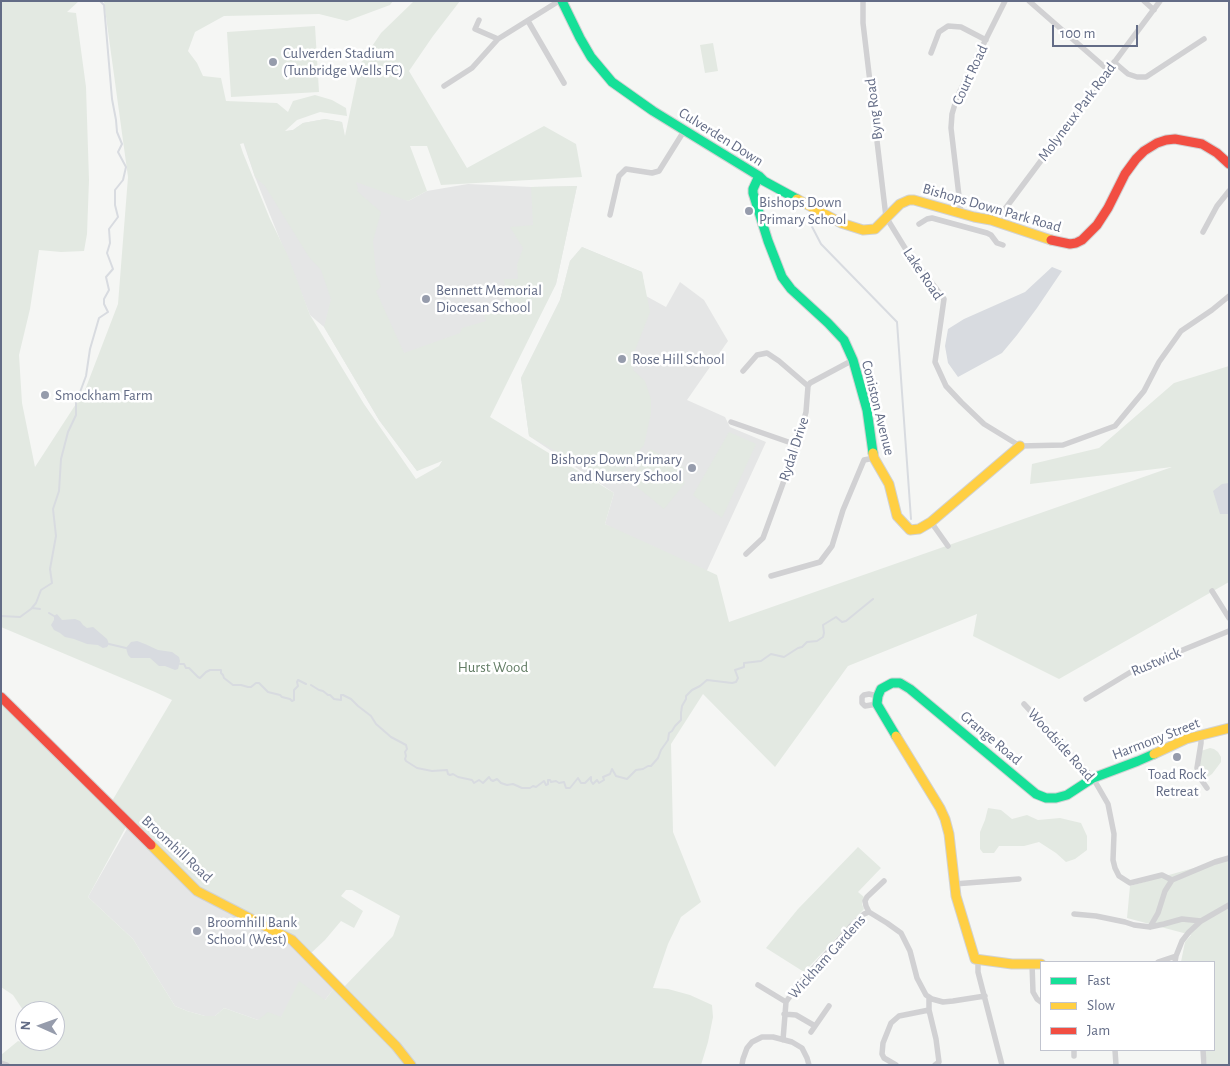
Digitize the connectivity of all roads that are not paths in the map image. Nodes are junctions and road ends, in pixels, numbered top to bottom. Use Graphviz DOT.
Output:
graph roads {
  1 [pos="560,1"];
  2 [pos="863,1"];
  3 [pos="1005,1"];
  4 [pos="1029,1"];
  5 [pos="1144,1"];
  6 [pos="1160,1"];
  7 [pos="1154,10"];
  8 [pos="479,20"];
  9 [pos="528,21"];
  10 [pos="498,39"];
  11 [pos="1204,39"];
  12 [pos="986,40"];
  13 [pos="930,53"];
  14 [pos="1114,62"];
  15 [pos="1108,70"];
  16 [pos="564,83"];
  17 [pos="444,86"];
  18 [pos="684,130"];
  19 [pos="1229,164"];
  20 [pos="759,176"];
  21 [pos="1229,190"];
  22 [pos="900,204"];
  23 [pos="960,213"];
  24 [pos="610,215"];
  25 [pos="886,217"];
  26 [pos="974,217"];
  27 [pos="991,220"];
  28 [pos="919,224"];
  29 [pos="972,229"];
  30 [pos="1203,232"];
  31 [pos="1003,245"];
  32 [pos="1229,296"];
  33 [pos="853,360"];
  34 [pos="743,371"];
  35 [pos="808,386"];
  36 [pos="731,422"];
  37 [pos="797,445"];
  38 [pos="1020,446"];
  39 [pos="874,458"];
  40 [pos="931,522"];
  41 [pos="948,546"];
  42 [pos="746,554"];
  43 [pos="771,576"];
  44 [pos="1212,591"];
  45 [pos="1229,618"];
  46 [pos="1229,631"];
  47 [pos="1,697"];
  48 [pos="1086,699"];
  49 [pos="1024,704"];
  50 [pos="1229,728"];
  51 [pos="1201,734"];
  52 [pos="1096,777"];
  53 [pos="1207,788"];
  54 [pos="1229,858"];
  55 [pos="1019,879"];
  56 [pos="1172,880"];
  57 [pos="884,881"];
  58 [pos="954,884"];
  59 [pos="1229,905"];
  60 [pos="869,912"];
  61 [pos="1074,914"];
  62 [pos="1201,921"];
  63 [pos="1150,927"];
  64 [pos="1176,959"];
  65 [pos="978,960"];
  66 [pos="1037,964"];
  67 [pos="758,985"];
  68 [pos="985,996"];
  69 [pos="929,997"];
  70 [pos="1040,1001"];
  71 [pos="786,1002"];
  72 [pos="829,1006"];
  73 [pos="929,1010"];
  74 [pos="784,1014"];
  75 [pos="783,1040"];
  76 [pos="1115,1051"];
  77 [pos="1203,1051"];
  78 [pos="1,1064"];
  79 [pos="937,1064"];
  80 [pos="8,1065"];
  81 [pos="411,1065"];
  82 [pos="742,1065"];
  83 [pos="809,1065"];
  84 [pos="896,1065"];
  85 [pos="1002,1065"];
  86 [pos="1116,1065"];
  87 [pos="1204,1065"];
  1 -- 9 [label="street"];
  1 -- 18 [label="street, Culverden Down"];
  2 -- 25 [label="street, Byng Road"];
  3 -- 12 [label="street, Court Road"];
  4 -- 15 [label="street"];
  5 -- 7 [label="street"];
  6 -- 7 [label="street, Molyneux Park Road"];
  7 -- 14 [label="street, Molyneux Park Road"];
  8 -- 10 [label="street"];
  9 -- 10 [label="street"];
  9 -- 16 [label="street"];
  10 -- 17 [label="street"];
  11 -- 14 [label="street"];
  12 -- 13 [label="street"];
  12 -- 23 [label="street, Court Road"];
  14 -- 15 [label="street, Molyneux Park Road"];
  15 -- 27 [label="street, Molyneux Park Road"];
  18 -- 20 [label="street, Culverden Down"];
  18 -- 24 [label="street"];
  19 -- 27 [label="street, Bishops Down Park Road"];
  20 -- 25 [label="street, Culverden Down"];
  20 -- 33 [label="street, Coniston Avenue"];
  21 -- 30 [label="street"];
  22 -- 23 [label="street, Bishops Down Park Road"];
  22 -- 25 [label="street, Culverden Down"];
  23 -- 26 [label="street, Bishops Down Park Road"];
  25 -- 38 [label="street, Lake Road"];
  26 -- 27 [label="street, Bishops Down Park Road"];
  26 -- 29 [label="street"];
  28 -- 29 [label="street"];
  29 -- 31 [label="street"];
  32 -- 38 [label="street"];
  33 -- 35 [label="street"];
  33 -- 39 [label="street, Coniston Avenue"];
  34 -- 35 [label="street"];
  35 -- 37 [label="street, Rydal Drive"];
  36 -- 37 [label="street"];
  37 -- 42 [label="street, Rydal Drive"];
  38 -- 40 [label="street, Coniston Avenue"];
  39 -- 40 [label="street, Coniston Avenue"];
  39 -- 43 [label="street"];
  40 -- 41 [label="street"];
  44 -- 45 [label="street"];
  46 -- 48 [label="street, Rustwick"];
  47 -- 81 [label="street, Broomhill Road"];
  49 -- 52 [label="street, Woodside Road"];
  50 -- 51 [label="street, Harmony Street"];
  51 -- 52 [label="street, Harmony Street"];
  51 -- 53 [label="street"];
  52 -- 56 [label="street, Woodside Road"];
  52 -- 58 [label="street, Grange Road"];
  54 -- 56 [label="street"];
  55 -- 58 [label="street"];
  56 -- 63 [label="street"];
  57 -- 60 [label="street"];
  58 -- 65 [label="street, Grange Road"];
  59 -- 62 [label="street"];
  60 -- 69 [label="street"];
  60 -- 71 [label="street, Wickham Gardens"];
  61 -- 63 [label="street"];
  62 -- 63 [label="street"];
  62 -- 64 [label="street"];
  65 -- 66 [label="street"];
  65 -- 68 [label="street"];
  66 -- 70 [label="street"];
  67 -- 71 [label="street"];
  68 -- 69 [label="street"];
  68 -- 85 [label="street"];
  69 -- 73 [label="street"];
  71 -- 74 [label="street"];
  72 -- 74 [label="street"];
  73 -- 79 [label="street"];
  73 -- 84 [label="street"];
  74 -- 75 [label="street"];
  75 -- 82 [label="street"];
  75 -- 83 [label="street"];
  76 -- 86 [label="street"];
  77 -- 87 [label="street"];
  78 -- 80 [label="street"];
}
